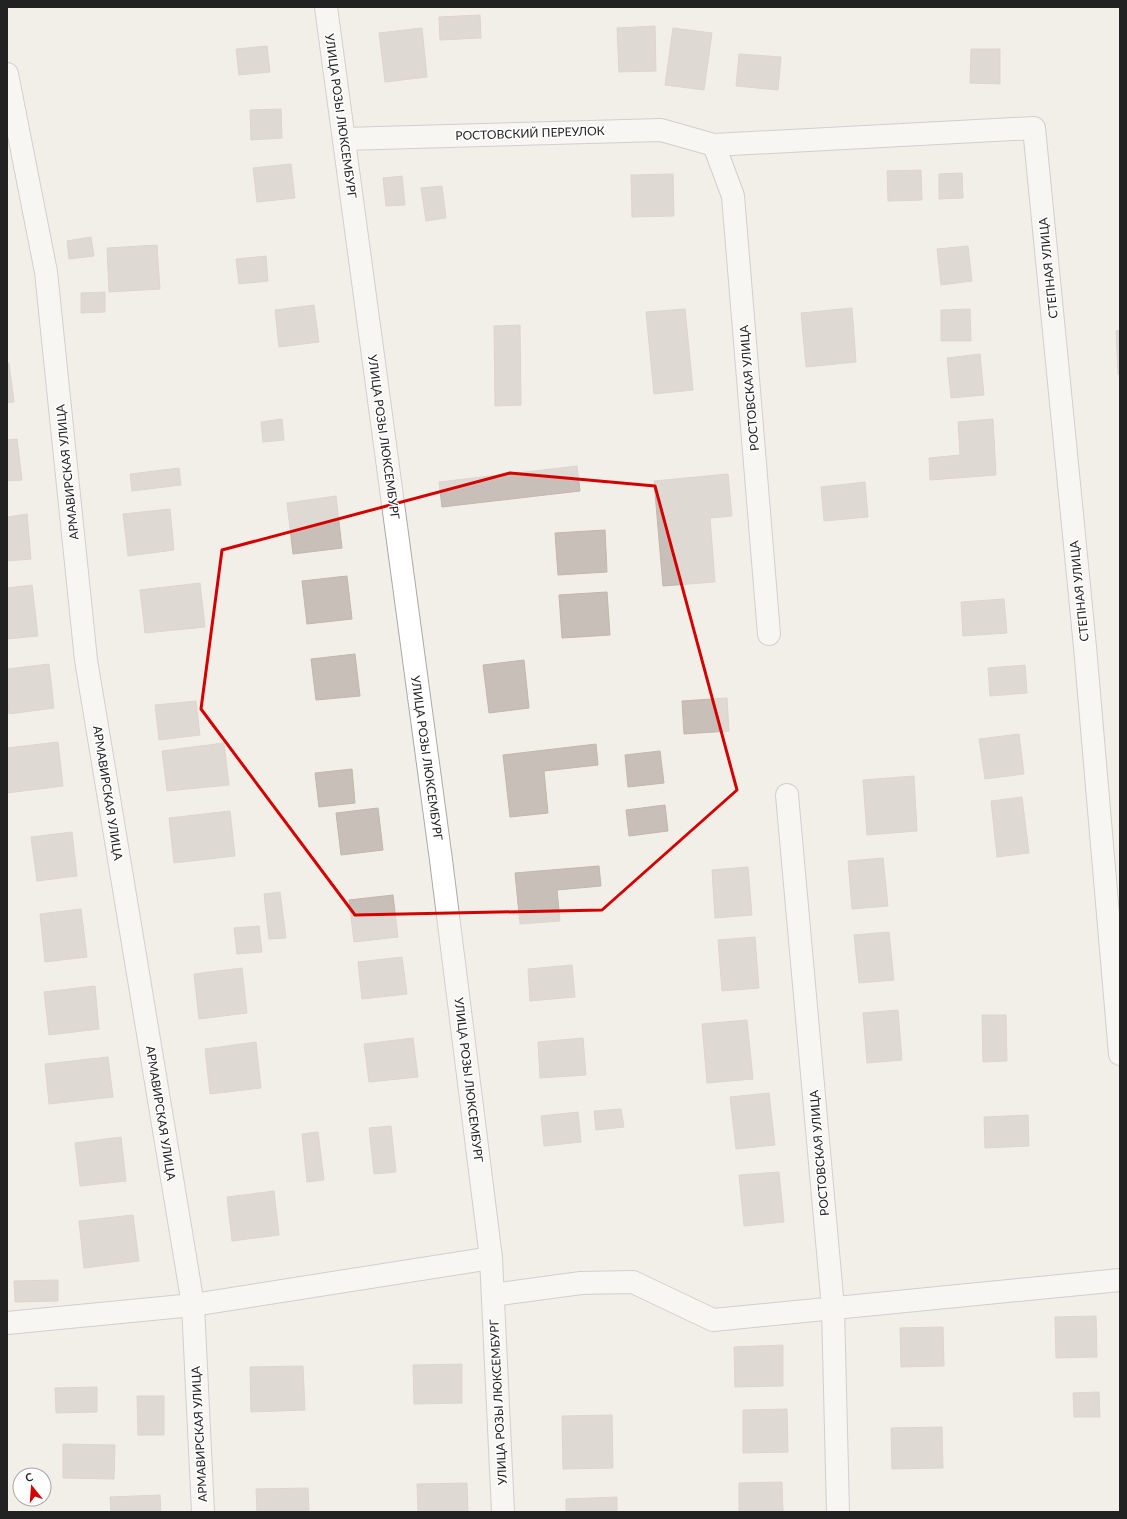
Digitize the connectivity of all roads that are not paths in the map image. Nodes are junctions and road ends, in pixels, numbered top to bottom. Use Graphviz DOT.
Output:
graph roads {
  1 [pos="326,7"];
  2 [pos="7,74"];
  3 [pos="1034,128"];
  4 [pos="344,139"];
  5 [pos="714,144"];
  6 [pos="769,634"];
  7 [pos="787,795"];
  8 [pos="1120,1054"];
  9 [pos="491,1258"];
  10 [pos="1120,1280"];
  11 [pos="493,1295"];
  12 [pos="193,1305"];
  13 [pos="833,1308"];
  14 [pos="7,1323"];
  15 [pos="203,1512"];
  16 [pos="503,1512"];
  17 [pos="838,1512"];
  1 -- 4 [label="street, УЛИЦА РОЗЫ ЛЮКСЕМБУРГ"];
  2 -- 12 [label="street, АРМАВИРСКАЯ УЛИЦА"];
  3 -- 5 [label="street, РОСТОВСКИЙ ПЕРЕУЛОК"];
  3 -- 8 [label="street, СТЕПНАЯ УЛИЦА"];
  4 -- 5 [label="street, РОСТОВСКИЙ ПЕРЕУЛОК"];
  4 -- 9 [label="street, УЛИЦА РОЗЫ ЛЮКСЕМБУРГ"];
  5 -- 6 [label="street, РОСТОВСКАЯ УЛИЦА"];
  7 -- 13 [label="street, РОСТОВСКАЯ УЛИЦА"];
  9 -- 11 [label="street, УЛИЦА РОЗЫ ЛЮКСЕМБУРГ"];
  9 -- 12 [label="street"];
  10 -- 13 [label="street"];
  11 -- 13 [label="street"];
  11 -- 16 [label="street, УЛИЦА РОЗЫ ЛЮКСЕМБУРГ"];
  12 -- 14 [label="street"];
  12 -- 15 [label="street, АРМАВИРСКАЯ УЛИЦА"];
  13 -- 17 [label="street, РОСТОВСКАЯ УЛИЦА"];
}
